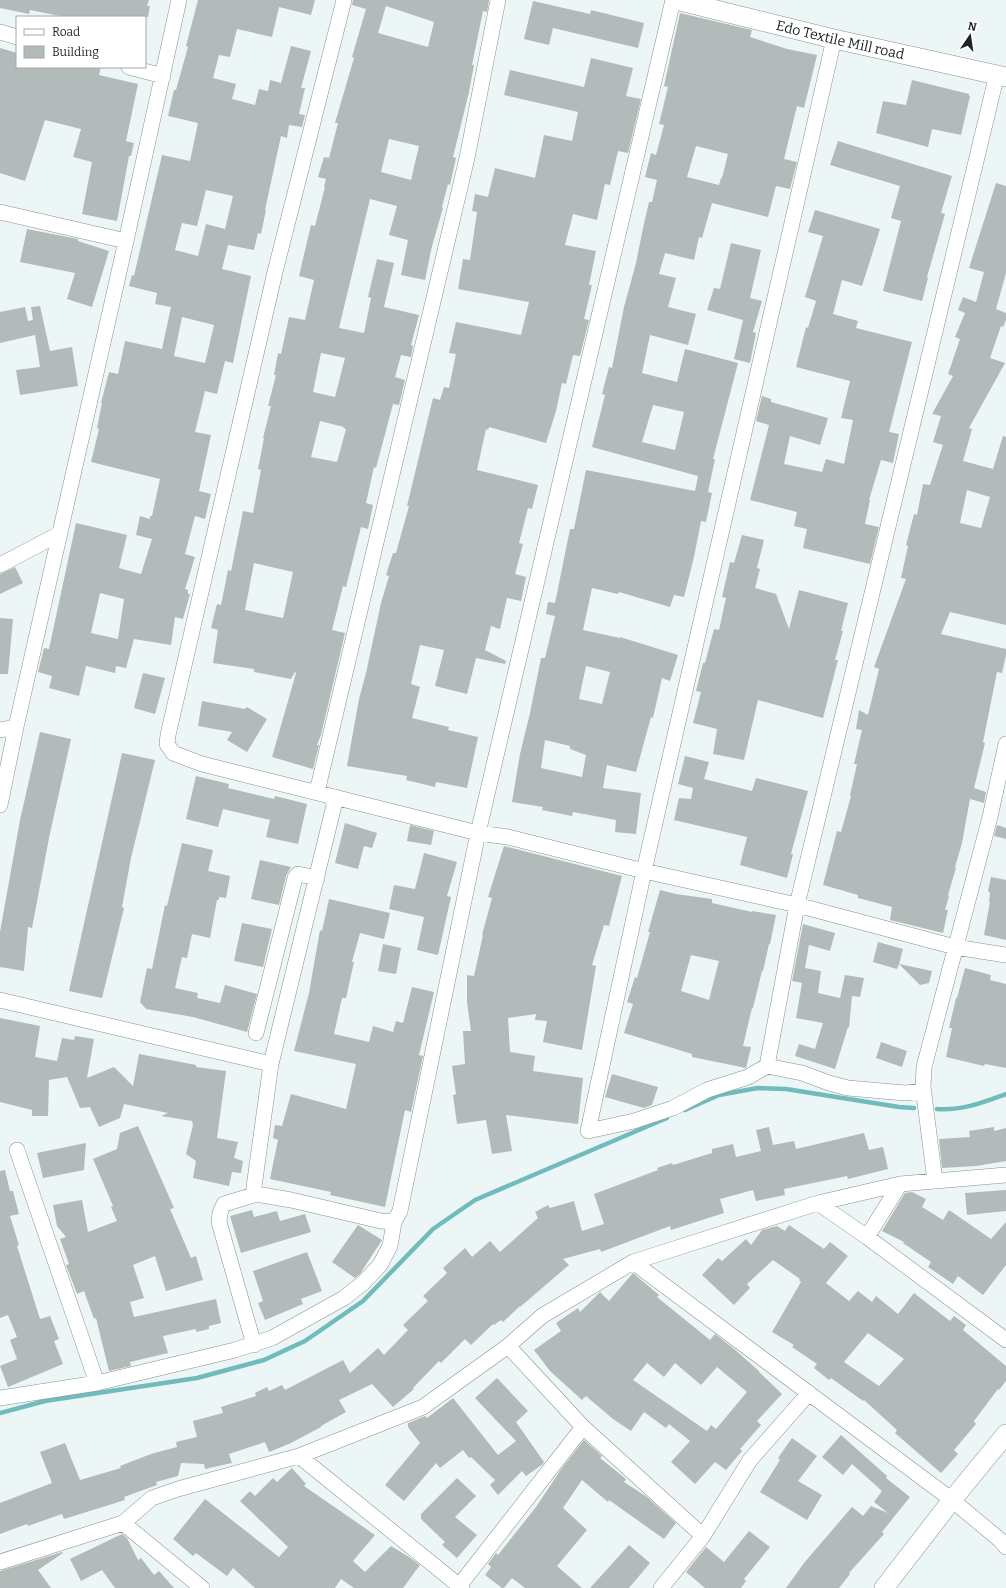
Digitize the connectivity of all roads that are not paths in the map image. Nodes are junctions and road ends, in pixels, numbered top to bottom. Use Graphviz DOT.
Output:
graph roads {
  1 [pos="179,0"];
  2 [pos="344,0"];
  3 [pos="498,0"];
  4 [pos="674,0"];
  5 [pos="699,3"];
  6 [pos="0,32"];
  7 [pos="16,37"];
  8 [pos="834,39"];
  9 [pos="133,68"];
  10 [pos="163,76"];
  11 [pos="1001,76"];
  12 [pos="0,212"];
  13 [pos="126,241"];
  14 [pos="59,534"];
  15 [pos="0,565"];
  16 [pos="16,727"];
  17 [pos="0,730"];
  18 [pos="1006,744"];
  19 [pos="317,792"];
  20 [pos="336,797"];
  21 [pos="0,805"];
  22 [pos="478,833"];
  23 [pos="644,871"];
  24 [pos="317,878"];
  25 [pos="797,904"];
  26 [pos="955,947"];
  27 [pos="1006,955"];
  28 [pos="0,1000"];
  29 [pos="256,1033"];
  30 [pos="271,1064"];
  31 [pos="767,1066"];
  32 [pos="923,1091"];
  33 [pos="17,1150"];
  34 [pos="1006,1175"];
  35 [pos="935,1181"];
  36 [pos="900,1184"];
  37 [pos="254,1195"];
  38 [pos="818,1203"];
  39 [pos="394,1222"];
  40 [pos="867,1237"];
  41 [pos="632,1262"];
  42 [pos="1006,1340"];
  43 [pos="254,1345"];
  44 [pos="508,1346"];
  45 [pos="97,1383"];
  46 [pos="809,1393"];
  47 [pos="0,1398"];
  48 [pos="584,1427"];
  49 [pos="1006,1434"];
  50 [pos="299,1456"];
  51 [pos="952,1500"];
  52 [pos="123,1523"];
  53 [pos="702,1536"];
  54 [pos="1006,1547"];
  55 [pos="0,1562"];
  56 [pos="460,1587"];
  57 [pos="202,1588"];
  58 [pos="661,1588"];
  59 [pos="884,1588"];
  1 -- 10 [label="street"];
  2 -- 19 [label="street"];
  3 -- 19 [label="street"];
  4 -- 5 [label="street, Edo Textile Mill road"];
  4 -- 22 [label="street"];
  5 -- 8 [label="street, Edo Textile Mill road"];
  6 -- 7 [label="street"];
  8 -- 11 [label="street, Edo Textile Mill road"];
  8 -- 23 [label="street"];
  9 -- 10 [label="street"];
  10 -- 13 [label="street"];
  11 -- 25 [label="street"];
  12 -- 13 [label="street"];
  13 -- 14 [label="street"];
  14 -- 15 [label="street"];
  14 -- 16 [label="street"];
  16 -- 17 [label="street"];
  16 -- 21 [label="street"];
  18 -- 26 [label="street"];
  19 -- 20 [label="street"];
  20 -- 22 [label="street"];
  20 -- 24 [label="street"];
  22 -- 23 [label="street"];
  22 -- 39 [label="street"];
  23 -- 25 [label="street"];
  23 -- 31 [label="street"];
  24 -- 29 [label="street"];
  24 -- 30 [label="street"];
  25 -- 26 [label="street"];
  25 -- 31 [label="street"];
  26 -- 27 [label="street"];
  26 -- 32 [label="street"];
  28 -- 30 [label="street"];
  30 -- 37 [label="street"];
  31 -- 32 [label="street"];
  32 -- 35 [label="street"];
  33 -- 45 [label="street"];
  34 -- 35 [label="street"];
  35 -- 36 [label="street"];
  36 -- 38 [label="street"];
  36 -- 40 [label="street"];
  37 -- 39 [label="street"];
  37 -- 43 [label="street"];
  38 -- 40 [label="street"];
  38 -- 41 [label="street"];
  39 -- 43 [label="street"];
  40 -- 42 [label="street"];
  41 -- 44 [label="street"];
  41 -- 46 [label="street"];
  43 -- 45 [label="street"];
  44 -- 48 [label="street"];
  44 -- 50 [label="street"];
  45 -- 47 [label="street"];
  46 -- 51 [label="street"];
  46 -- 53 [label="street"];
  48 -- 53 [label="street"];
  48 -- 56 [label="street"];
  49 -- 51 [label="street"];
  50 -- 52 [label="street"];
  50 -- 56 [label="street"];
  51 -- 54 [label="street"];
  51 -- 59 [label="street"];
  52 -- 55 [label="street"];
  52 -- 57 [label="street"];
  53 -- 58 [label="street"];
}
